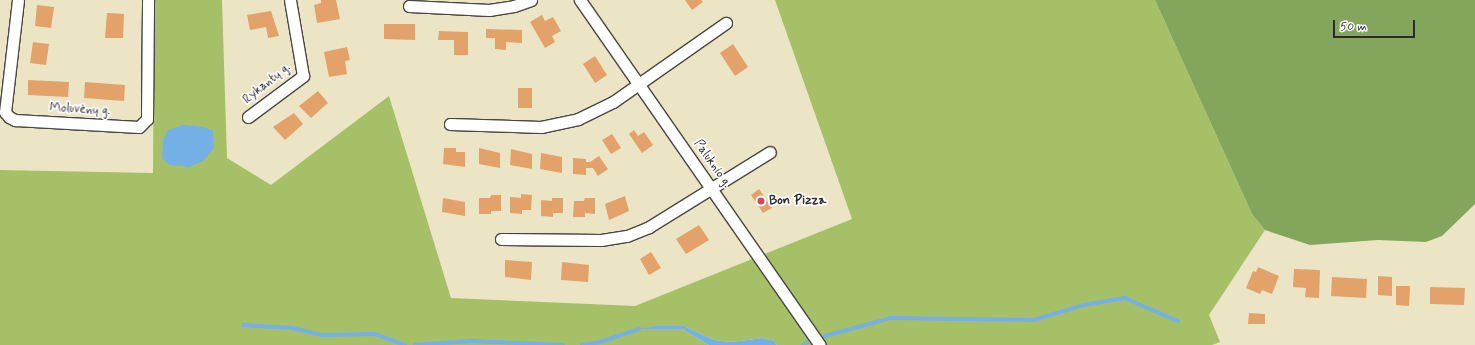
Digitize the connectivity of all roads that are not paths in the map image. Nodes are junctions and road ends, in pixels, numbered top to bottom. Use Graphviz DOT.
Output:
graph roads {
  1 [pos="18,0"];
  2 [pos="148,0"];
  3 [pos="290,0"];
  4 [pos="531,0"];
  5 [pos="580,0"];
  6 [pos="409,6"];
  7 [pos="726,23"];
  8 [pos="638,82"];
  9 [pos="248,117"];
  10 [pos="450,124"];
  11 [pos="770,152"];
  12 [pos="713,189"];
  13 [pos="501,239"];
  14 [pos="820,345"];
  1 -- 2 [label="street, Moluvėnų g."];
  3 -- 9 [label="street, Rykantų g."];
  4 -- 6 [label="street"];
  5 -- 8 [label="street, Paluknio g."];
  7 -- 8 [label="street"];
  8 -- 10 [label="street"];
  8 -- 12 [label="street, Paluknio g."];
  11 -- 12 [label="street"];
  12 -- 13 [label="street"];
  12 -- 14 [label="street, Paluknio g."];
}
